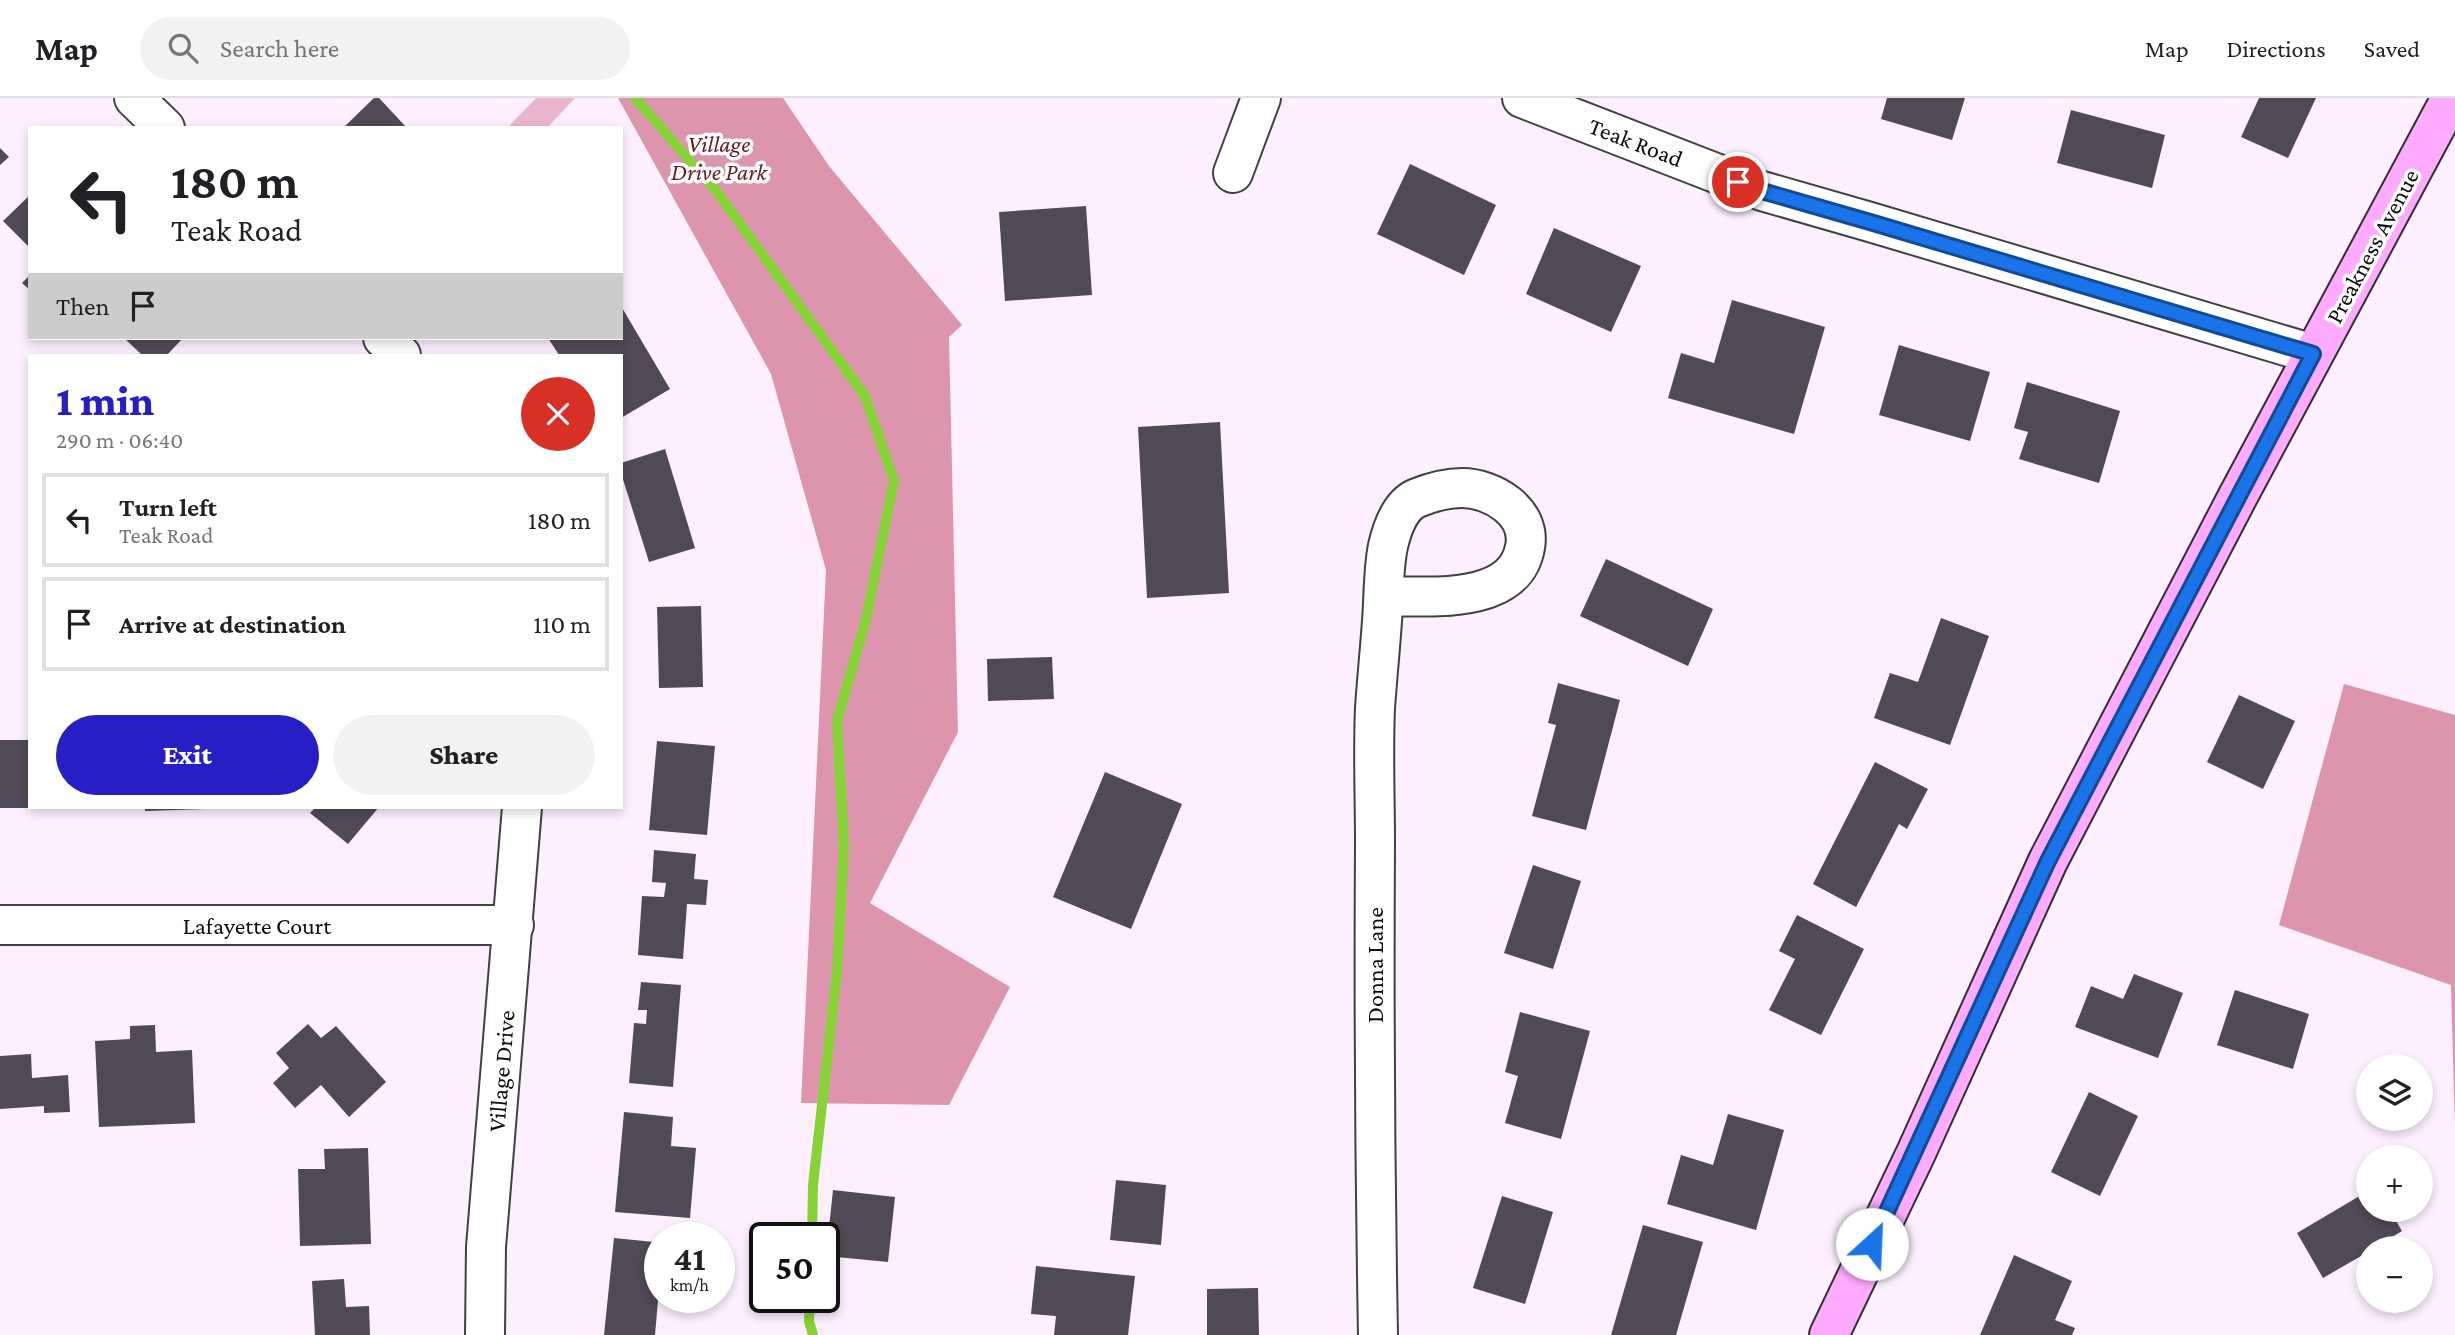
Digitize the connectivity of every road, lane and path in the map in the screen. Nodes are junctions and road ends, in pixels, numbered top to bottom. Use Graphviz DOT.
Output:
graph roads {
  1 [pos="134,98"];
  2 [pos="1261,98"];
  3 [pos="1522,98"];
  4 [pos="2450,106"];
  5 [pos="163,126"];
  6 [pos="1233,173"];
  7 [pos="385,340"];
  8 [pos="400,354"];
  9 [pos="2313,354"];
  10 [pos="1384,596"];
  11 [pos="523,809"];
  12 [pos="0,925"];
  13 [pos="514,925"];
  14 [pos="485,1335"];
  15 [pos="1378,1335"];
  16 [pos="1829,1335"];
  1 -- 5 [label="street"];
  2 -- 6 [label="street"];
  3 -- 9 [label="street, Teak Road"];
  4 -- 9 [label="main road, Preakness Avenue"];
  7 -- 8 [label="street"];
  9 -- 16 [label="main road, Preakness Avenue"];
  10 -- 15 [label="street, Donna Lane"];
  11 -- 13 [label="street, Village Drive"];
  12 -- 13 [label="street, Lafayette Court"];
  13 -- 14 [label="street, Village Drive"];
}
